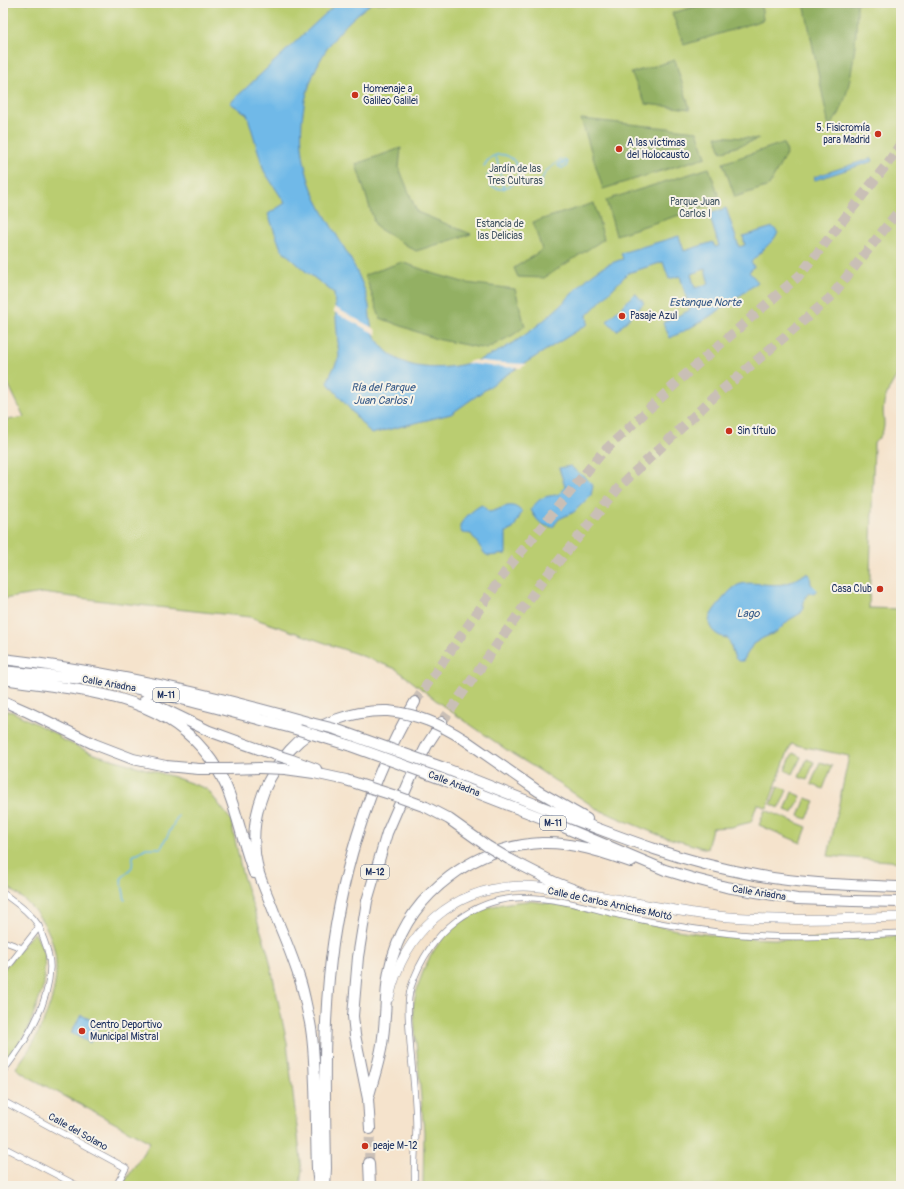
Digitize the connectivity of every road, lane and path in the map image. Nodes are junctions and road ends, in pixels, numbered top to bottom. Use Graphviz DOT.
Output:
graph roads {
  1 [pos="3,659"];
  2 [pos="3,671"];
  3 [pos="31,674"];
  4 [pos="3,679"];
  5 [pos="3,702"];
  6 [pos="415,702"];
  7 [pos="442,722"];
  8 [pos="346,780"];
  9 [pos="619,837"];
  10 [pos="665,870"];
  11 [pos="901,887"];
  12 [pos="3,893"];
  13 [pos="585,894"];
  14 [pos="901,902"];
  15 [pos="901,917"];
  16 [pos="862,918"];
  17 [pos="901,922"];
  18 [pos="39,926"];
  19 [pos="901,933"];
  20 [pos="3,941"];
  21 [pos="285,942"];
  22 [pos="22,948"];
  23 [pos="3,972"];
  24 [pos="386,1011"];
  25 [pos="3,1071"];
  26 [pos="368,1099"];
  27 [pos="3,1101"];
  28 [pos="370,1129"];
  29 [pos="3,1147"];
  30 [pos="369,1163"];
  31 [pos="78,1186"];
  32 [pos="116,1186"];
  33 [pos="318,1186"];
  34 [pos="325,1186"];
  35 [pos="370,1186"];
  36 [pos="415,1186"];
  1 -- 9 [label="highway, Calle Ariadna / M-11, bridge"];
  2 -- 3 [label="highway, Calle Ariadna / M-11"];
  3 -- 8 [label="highway, bridge"];
  3 -- 10 [label="highway, Calle Ariadna / M-11, bridge"];
  4 -- 21 [label="highway"];
  5 -- 8 [label="highway, bridge"];
  6 -- 34 [label="highway, M-12"];
  7 -- 26 [label="highway, M-12"];
  8 -- 13 [label="highway, bridge"];
  9 -- 11 [label="highway, Calle Ariadna / M-11"];
  9 -- 21 [label="highway, bridge"];
  10 -- 14 [label="highway, Calle Ariadna / M-11"];
  10 -- 24 [label="highway"];
  12 -- 18 [label="street"];
  13 -- 16 [label="highway"];
  13 -- 24 [label="highway"];
  15 -- 16 [label="highway"];
  16 -- 17 [label="highway"];
  18 -- 22 [label="street"];
  18 -- 25 [label="street"];
  19 -- 36 [label="street, Calle de Carlos Arniches Moltó"];
  20 -- 22 [label="street"];
  21 -- 33 [label="highway"];
  22 -- 23 [label="street"];
  24 -- 26 [label="highway"];
  26 -- 28 [label="highway, M-12"];
  27 -- 32 [label="street, Calle del Solano"];
  29 -- 31 [label="street"];
  30 -- 35 [label="highway"];
}
